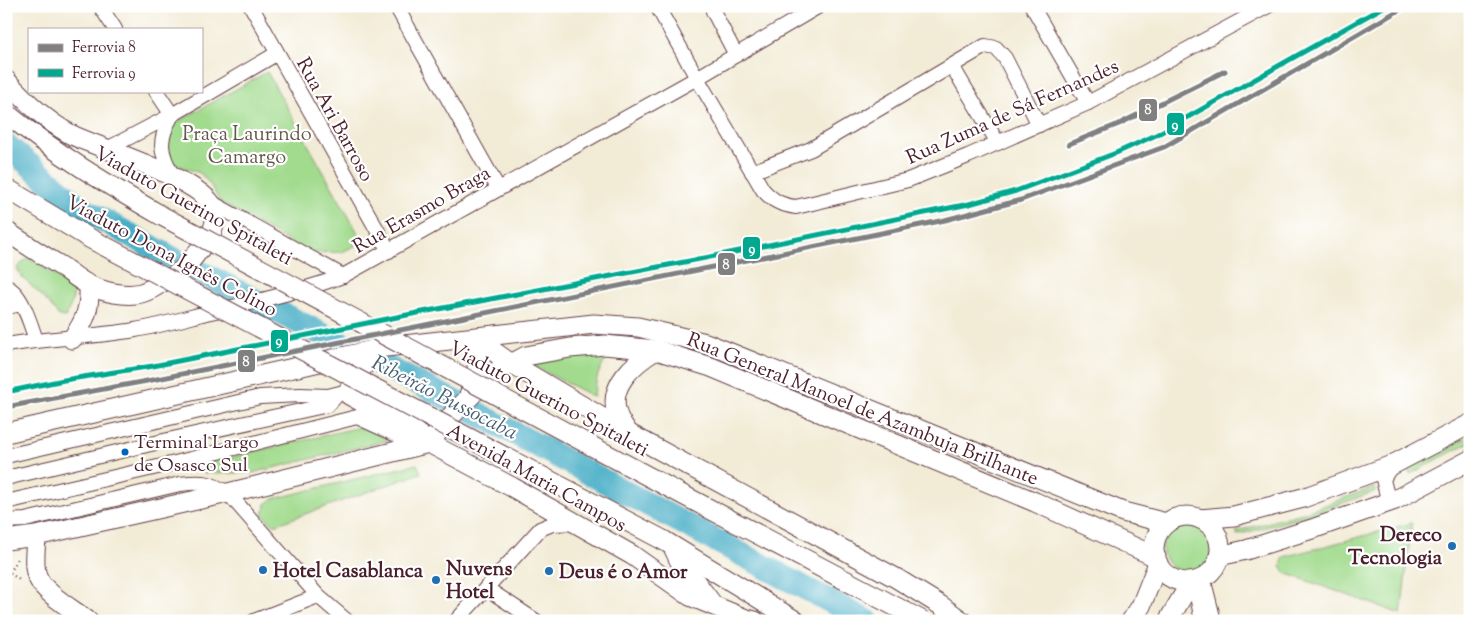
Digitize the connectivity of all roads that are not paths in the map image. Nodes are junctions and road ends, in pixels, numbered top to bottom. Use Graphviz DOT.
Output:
graph roads {
  1 [pos="100,6"];
  2 [pos="251,6"];
  3 [pos="396,6"];
  4 [pos="657,6"];
  5 [pos="819,6"];
  6 [pos="1032,6"];
  7 [pos="1268,6"];
  8 [pos="713,11"];
  9 [pos="114,28"];
  10 [pos="276,54"];
  11 [pos="736,55"];
  12 [pos="952,66"];
  13 [pos="696,78"];
  14 [pos="6,80"];
  15 [pos="157,92"];
  16 [pos="1088,103"];
  17 [pos="6,113"];
  18 [pos="172,115"];
  19 [pos="1039,125"];
  20 [pos="998,143"];
  21 [pos="107,149"];
  22 [pos="752,172"];
  23 [pos="173,176"];
  24 [pos="6,188"];
  25 [pos="498,188"];
  26 [pos="209,201"];
  27 [pos="6,231"];
  28 [pos="388,251"];
  29 [pos="343,276"];
  30 [pos="89,285"];
  31 [pos="6,287"];
  32 [pos="22,304"];
  33 [pos="6,307"];
  34 [pos="72,338"];
  35 [pos="474,339"];
  36 [pos="36,340"];
  37 [pos="6,346"];
  38 [pos="656,350"];
  39 [pos="367,354"];
  40 [pos="510,363"];
  41 [pos="343,392"];
  42 [pos="464,403"];
  43 [pos="1470,424"];
  44 [pos="6,433"];
  45 [pos="628,433"];
  46 [pos="429,443"];
  47 [pos="6,456"];
  48 [pos="1470,460"];
  49 [pos="1392,464"];
  50 [pos="6,478"];
  51 [pos="228,493"];
  52 [pos="531,497"];
  53 [pos="1395,500"];
  54 [pos="6,502"];
  55 [pos="1200,518"];
  56 [pos="6,521"];
  57 [pos="576,523"];
  58 [pos="1166,523"];
  59 [pos="540,529"];
  60 [pos="36,536"];
  61 [pos="6,540"];
  62 [pos="668,543"];
  63 [pos="1219,556"];
  64 [pos="1157,560"];
  65 [pos="1196,580"];
  66 [pos="486,588"];
  67 [pos="318,596"];
  68 [pos="715,607"];
  69 [pos="749,620"];
  70 [pos="88,621"];
  71 [pos="254,621"];
  72 [pos="347,621"];
  73 [pos="456,621"];
  74 [pos="536,621"];
  75 [pos="796,621"];
  76 [pos="923,621"];
  77 [pos="962,621"];
  78 [pos="1132,621"];
  79 [pos="1168,621"];
  80 [pos="1202,621"];
  81 [pos="1214,621"];
  1 -- 9 [label="street"];
  2 -- 10 [label="street, Rua Ari Barroso"];
  3 -- 25 [label="street"];
  4 -- 13 [label="street"];
  5 -- 11 [label="street, Rua Erasmo Braga"];
  6 -- 16 [label="street"];
  7 -- 16 [label="street, Rua Zuma de Sá Fernandes"];
  8 -- 11 [label="street"];
  10 -- 18 [label="street"];
  10 -- 28 [label="street, Rua Ari Barroso"];
  11 -- 13 [label="street, Rua Erasmo Braga"];
  12 -- 19 [label="street"];
  12 -- 20 [label="street"];
  12 -- 22 [label="street"];
  13 -- 22 [label="street"];
  13 -- 25 [label="street, Rua Erasmo Braga"];
  14 -- 21 [label="main road"];
  15 -- 18 [label="street"];
  16 -- 19 [label="street, Rua Zuma de Sá Fernandes"];
  17 -- 76 [label="main road, Viaduto Guerino Spitaleti, bridge"];
  18 -- 21 [label="street"];
  18 -- 23 [label="street"];
  19 -- 20 [label="street, Rua Zuma de Sá Fernandes"];
  20 -- 22 [label="street, Rua Zuma de Sá Fernandes"];
  21 -- 23 [label="main road"];
  23 -- 26 [label="main road"];
  24 -- 62 [label="main road, Viaduto Dona Ignês Colino, bridge"];
  25 -- 28 [label="street, Rua Erasmo Braga"];
  26 -- 29 [label="street"];
  26 -- 30 [label="main road"];
  27 -- 30 [label="main road"];
  28 -- 29 [label="street, Rua Erasmo Braga"];
  29 -- 34 [label="street, Rua Erasmo Braga"];
  30 -- 34 [label="main road"];
  31 -- 32 [label="street"];
  32 -- 33 [label="street"];
  32 -- 36 [label="street"];
  34 -- 36 [label="street, Rua Erasmo Braga"];
  35 -- 39 [label="main road, Rua General Manoel de Azambuja Brilhante"];
  35 -- 40 [label="main road"];
  35 -- 42 [label="main road"];
  35 -- 58 [label="main road, Rua General Manoel de Azambuja Brilhante"];
  36 -- 37 [label="street, Rua Erasmo Braga"];
  38 -- 40 [label="main road, Rua General Manoel de Azambuja Brilhante"];
  38 -- 45 [label="main road"];
  38 -- 64 [label="main road, Rua General Manoel de Azambuja Brilhante"];
  39 -- 41 [label="main road"];
  39 -- 44 [label="main road, Rua General Manoel de Azambuja Brilhante"];
  40 -- 42 [label="main road, Rua General Manoel de Azambuja Brilhante"];
  40 -- 45 [label="main road"];
  41 -- 46 [label="main road, Avenida Maria Campos"];
  41 -- 47 [label="street"];
  41 -- 50 [label="street"];
  42 -- 46 [label="main road, Rua General Manoel de Azambuja Brilhante"];
  43 -- 49 [label="main road"];
  45 -- 77 [label="main road"];
  46 -- 51 [label="main road"];
  46 -- 52 [label="main road, Avenida Maria Campos"];
  46 -- 54 [label="street"];
  48 -- 53 [label="main road"];
  49 -- 53 [label="street"];
  49 -- 55 [label="main road"];
  51 -- 56 [label="street"];
  51 -- 60 [label="main road"];
  51 -- 67 [label="street"];
  52 -- 57 [label="main road, Avenida Maria Campos"];
  52 -- 59 [label="street"];
  53 -- 63 [label="main road"];
  55 -- 58 [label="main road"];
  55 -- 63 [label="main road"];
  57 -- 59 [label="street"];
  57 -- 68 [label="main road, Avenida Maria Campos"];
  58 -- 64 [label="main road"];
  59 -- 66 [label="street"];
  60 -- 61 [label="main road"];
  60 -- 70 [label="main road"];
  62 -- 68 [label="main road"];
  62 -- 75 [label="main road"];
  63 -- 65 [label="main road"];
  64 -- 65 [label="main road"];
  64 -- 78 [label="main road"];
  65 -- 79 [label="main road"];
  65 -- 80 [label="street"];
  65 -- 81 [label="street"];
  66 -- 73 [label="street"];
  66 -- 74 [label="street"];
  67 -- 71 [label="street"];
  67 -- 72 [label="street"];
  68 -- 69 [label="main road, Avenida Maria Campos"];
}
